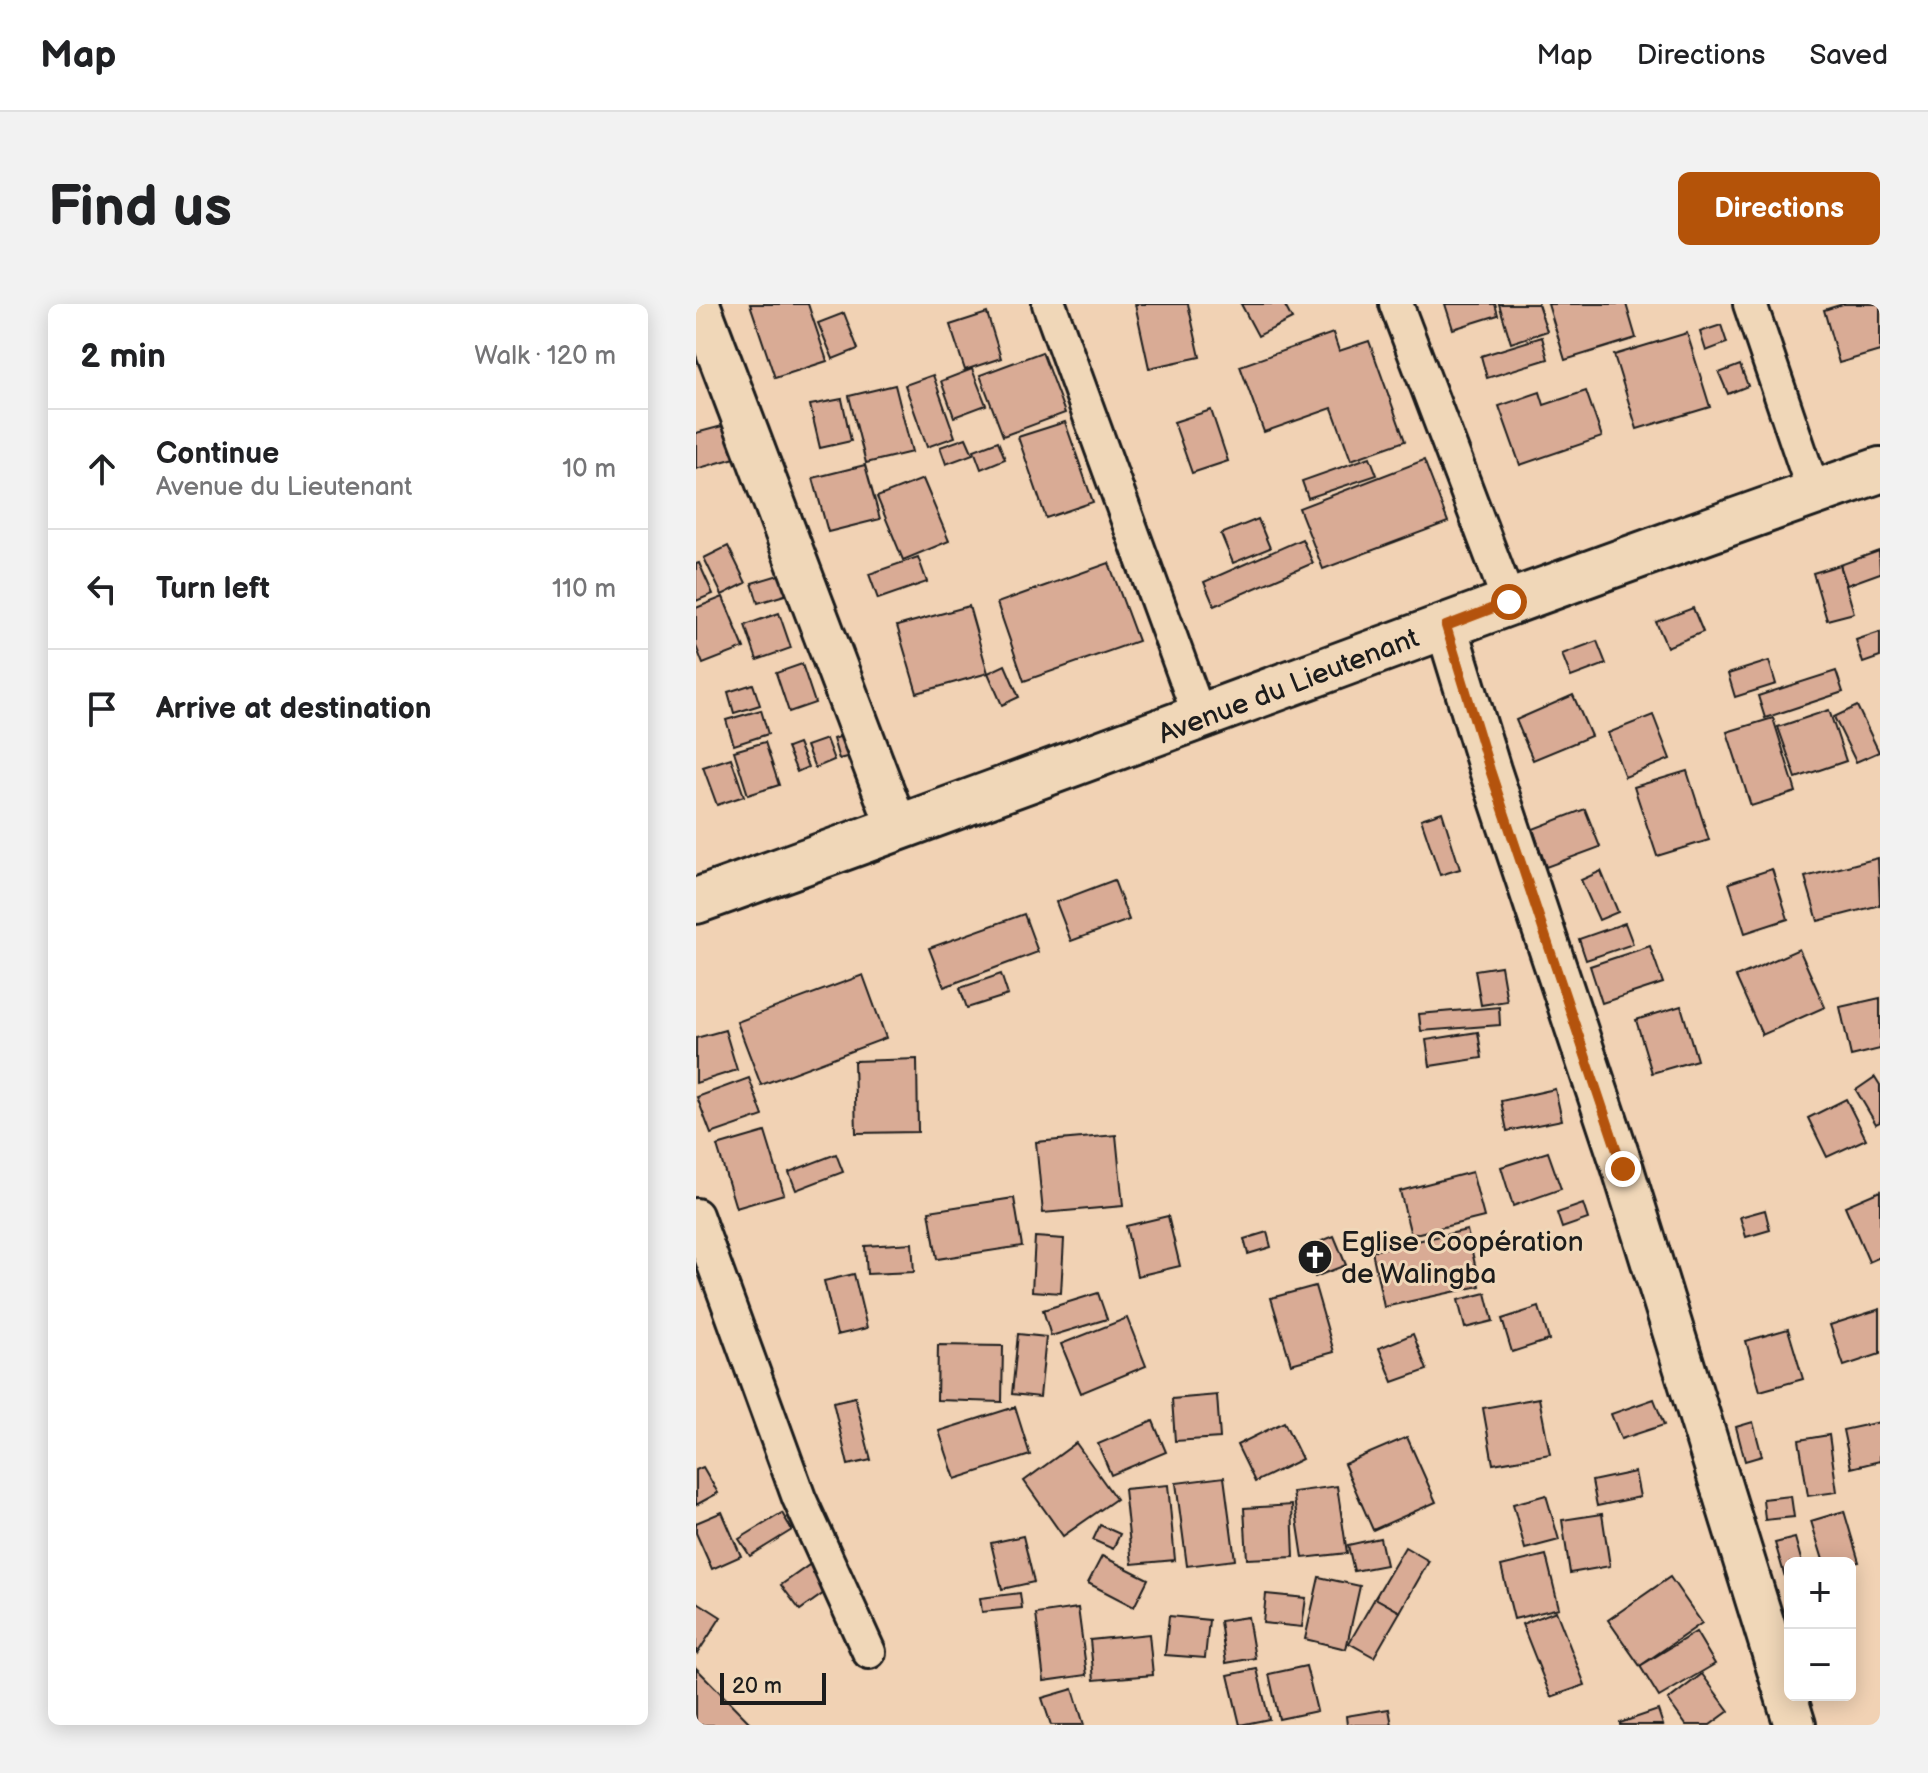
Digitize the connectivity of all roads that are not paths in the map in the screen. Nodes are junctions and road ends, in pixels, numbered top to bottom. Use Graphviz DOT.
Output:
graph roads {
  1 [pos="699,304"];
  2 [pos="1049,304"];
  3 [pos="1396,304"];
  4 [pos="1750,304"];
  5 [pos="1880,470"];
  6 [pos="1814,493"];
  7 [pos="1509,602"];
  8 [pos="1446,626"];
  9 [pos="1200,718"];
  10 [pos="898,829"];
  11 [pos="696,901"];
  12 [pos="696,1215"];
  13 [pos="869,1652"];
  14 [pos="1795,1725"];
  1 -- 10 [label="street"];
  2 -- 9 [label="street"];
  3 -- 7 [label="street"];
  4 -- 6 [label="street"];
  5 -- 6 [label="main road, Avenue du Lieutenant"];
  6 -- 7 [label="main road, Avenue du Lieutenant"];
  7 -- 8 [label="main road, Avenue du Lieutenant"];
  8 -- 9 [label="main road, Avenue du Lieutenant"];
  8 -- 14 [label="street"];
  9 -- 10 [label="main road, Avenue du Lieutenant"];
  10 -- 11 [label="main road, Avenue du Lieutenant"];
  12 -- 13 [label="street"];
}
